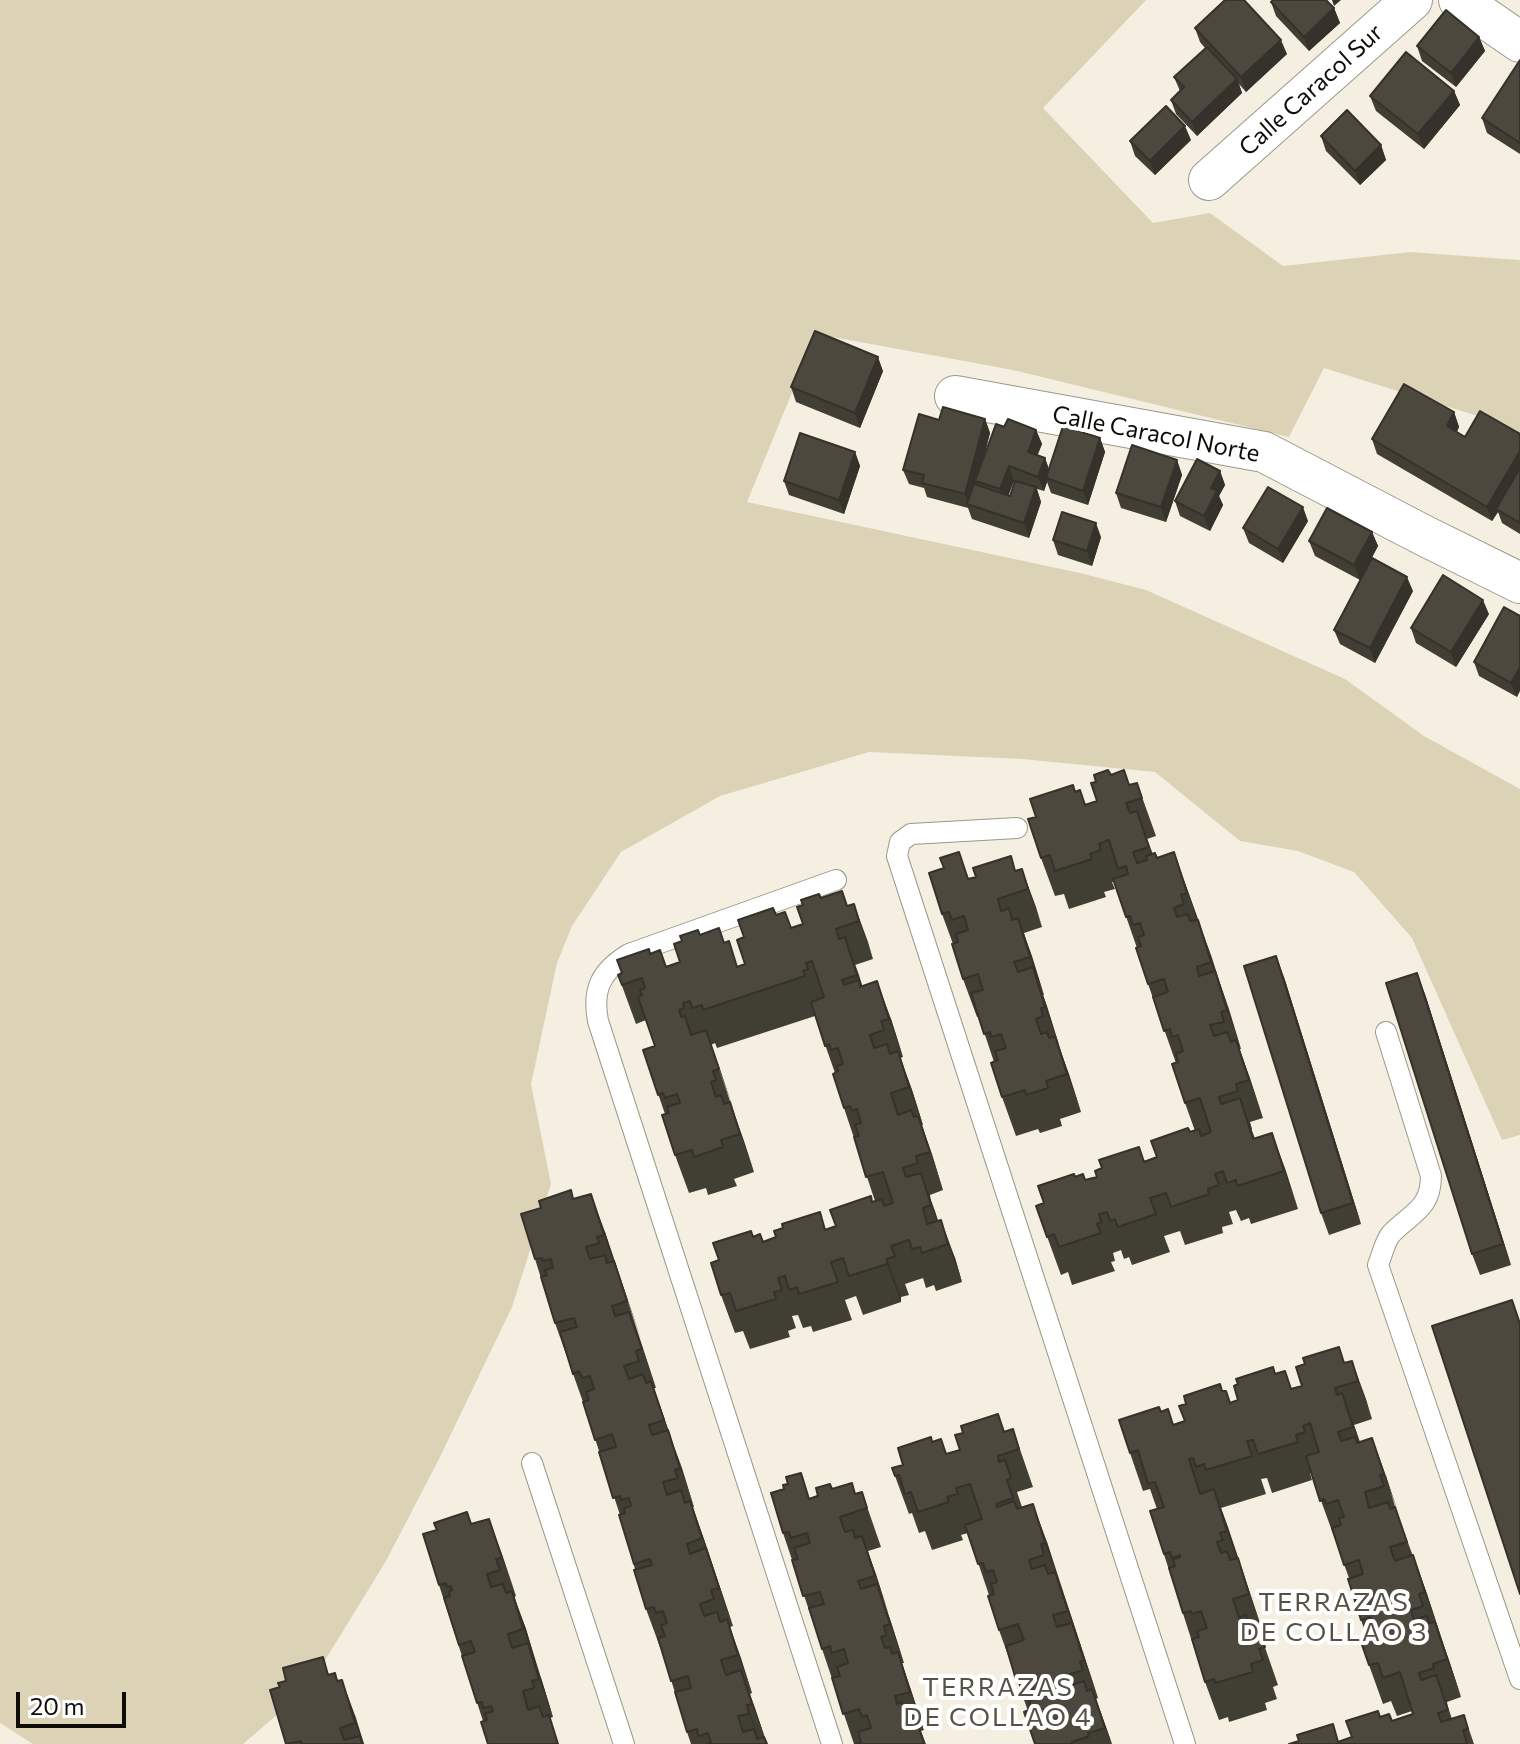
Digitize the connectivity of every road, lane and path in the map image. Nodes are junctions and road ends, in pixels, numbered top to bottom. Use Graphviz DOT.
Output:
graph roads {
  1 [pos="1412,0"];
  2 [pos="1459,0"];
  3 [pos="1520,42"];
  4 [pos="1209,180"];
  5 [pos="955,396"];
  6 [pos="1520,583"];
  7 [pos="1017,828"];
  8 [pos="836,880"];
  9 [pos="1386,1032"];
  10 [pos="532,1463"];
  11 [pos="1520,1679"];
  12 [pos="624,1744"];
  13 [pos="832,1744"];
  14 [pos="1185,1744"];
  1 -- 4 [label="street, Calle Caracol Sur"];
  2 -- 3 [label="street"];
  5 -- 6 [label="street, Calle Caracol Norte"];
  7 -- 14 [label="lane"];
  8 -- 13 [label="lane"];
  9 -- 11 [label="lane"];
  10 -- 12 [label="lane"];
}
